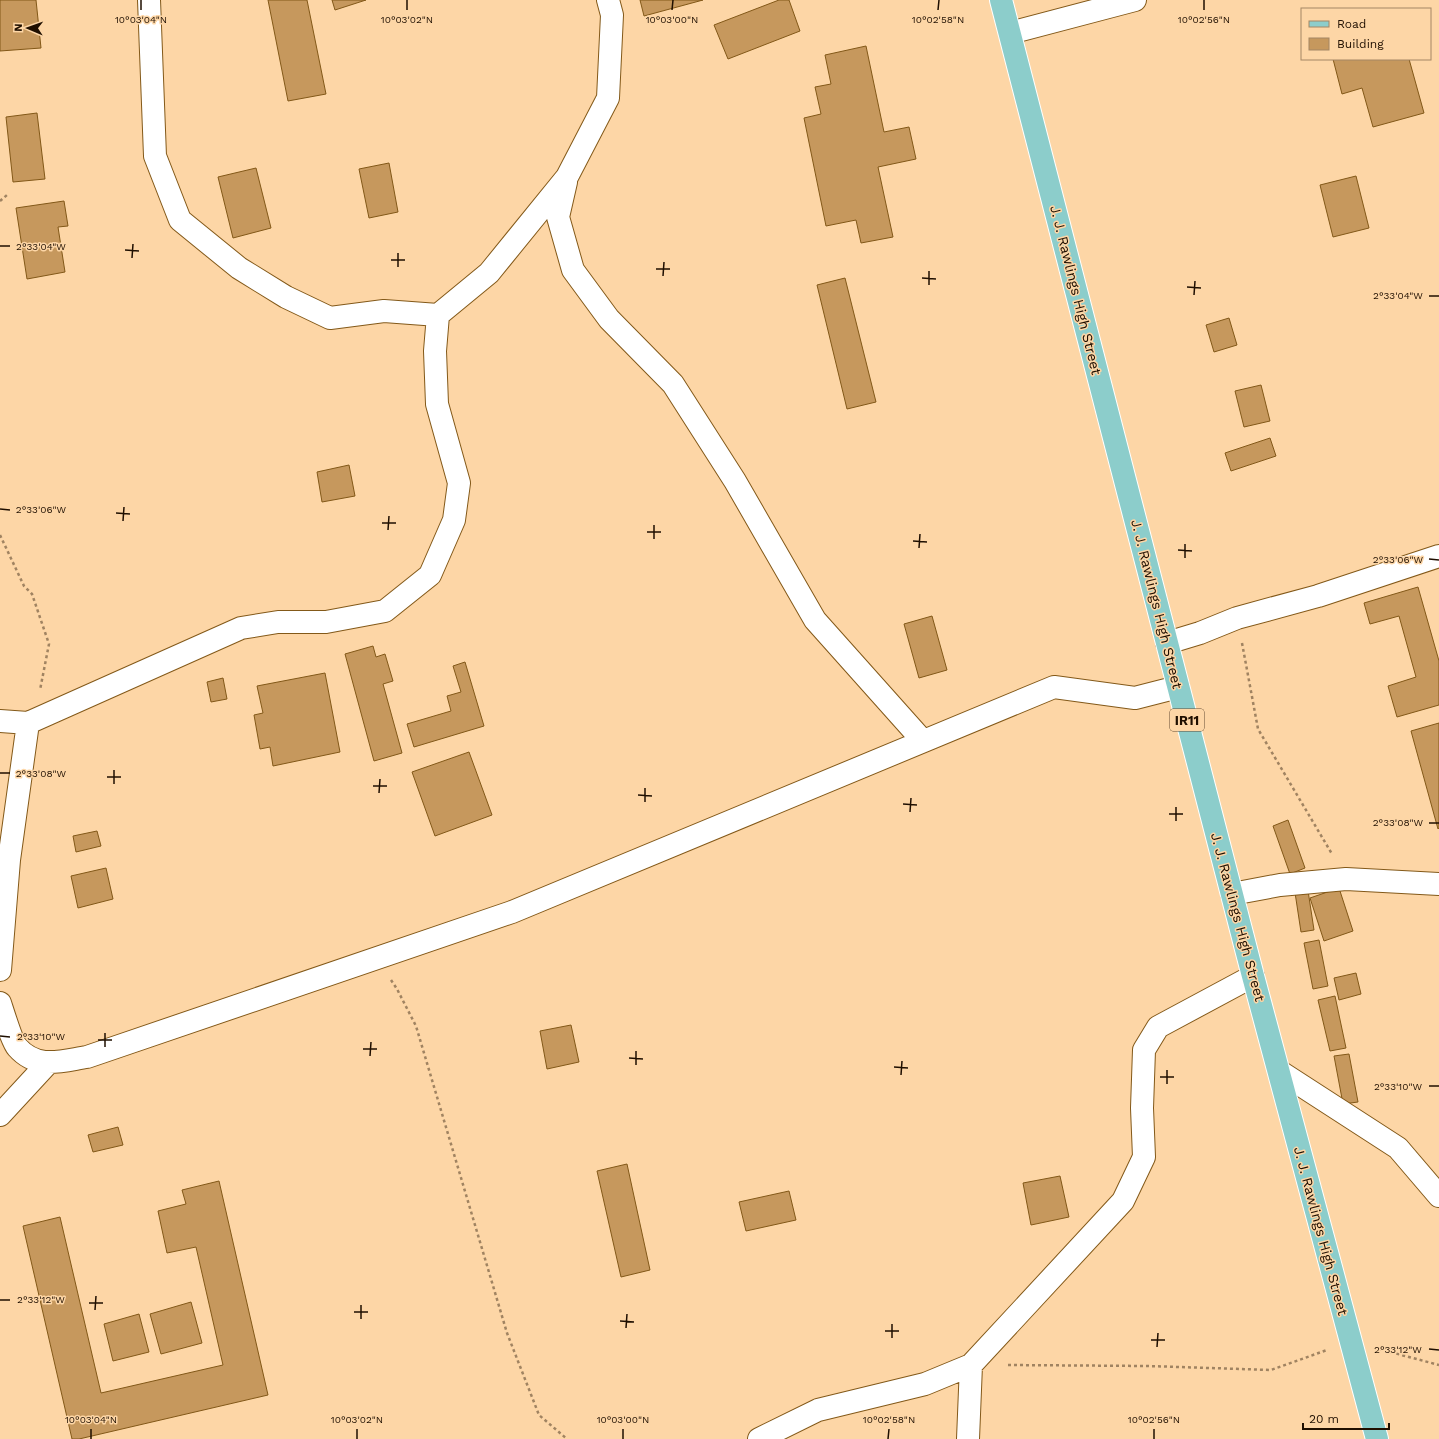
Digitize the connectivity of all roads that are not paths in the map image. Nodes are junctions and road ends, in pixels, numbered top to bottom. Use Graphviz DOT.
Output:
graph roads {
  1 [pos="149,0"];
  2 [pos="608,0"];
  3 [pos="1001,0"];
  4 [pos="1135,0"];
  5 [pos="1010,33"];
  6 [pos="567,176"];
  7 [pos="438,315"];
  8 [pos="1439,556"];
  9 [pos="1167,643"];
  10 [pos="1178,687"];
  11 [pos="36,719"];
  12 [pos="0,721"];
  13 [pos="923,741"];
  14 [pos="4,852"];
  15 [pos="1439,884"];
  16 [pos="1232,894"];
  17 [pos="0,970"];
  18 [pos="1254,976"];
  19 [pos="0,1003"];
  20 [pos="48,1063"];
  21 [pos="1279,1071"];
  22 [pos="0,1115"];
  23 [pos="1439,1196"];
  24 [pos="971,1365"];
  25 [pos="759,1439"];
  26 [pos="968,1439"];
  27 [pos="1377,1439"];
  1 -- 7 [label="street"];
  2 -- 6 [label="street"];
  3 -- 5 [label="main road, J. J. Rawlings High Street / IR11"];
  4 -- 5 [label="street"];
  5 -- 9 [label="main road, J. J. Rawlings High Street / IR11"];
  6 -- 7 [label="street"];
  6 -- 13 [label="street"];
  7 -- 11 [label="street"];
  8 -- 9 [label="street"];
  9 -- 10 [label="main road, J. J. Rawlings High Street / IR11"];
  10 -- 13 [label="street"];
  10 -- 16 [label="main road, J. J. Rawlings High Street / IR11"];
  11 -- 12 [label="street"];
  11 -- 14 [label="street"];
  13 -- 20 [label="street"];
  14 -- 17 [label="street"];
  15 -- 16 [label="street"];
  16 -- 18 [label="main road, J. J. Rawlings High Street / IR11"];
  18 -- 21 [label="main road, J. J. Rawlings High Street / IR11"];
  18 -- 24 [label="street"];
  19 -- 20 [label="street"];
  20 -- 22 [label="street"];
  21 -- 23 [label="street"];
  21 -- 27 [label="main road, J. J. Rawlings High Street / IR11"];
  24 -- 25 [label="street"];
  24 -- 26 [label="street"];
}
